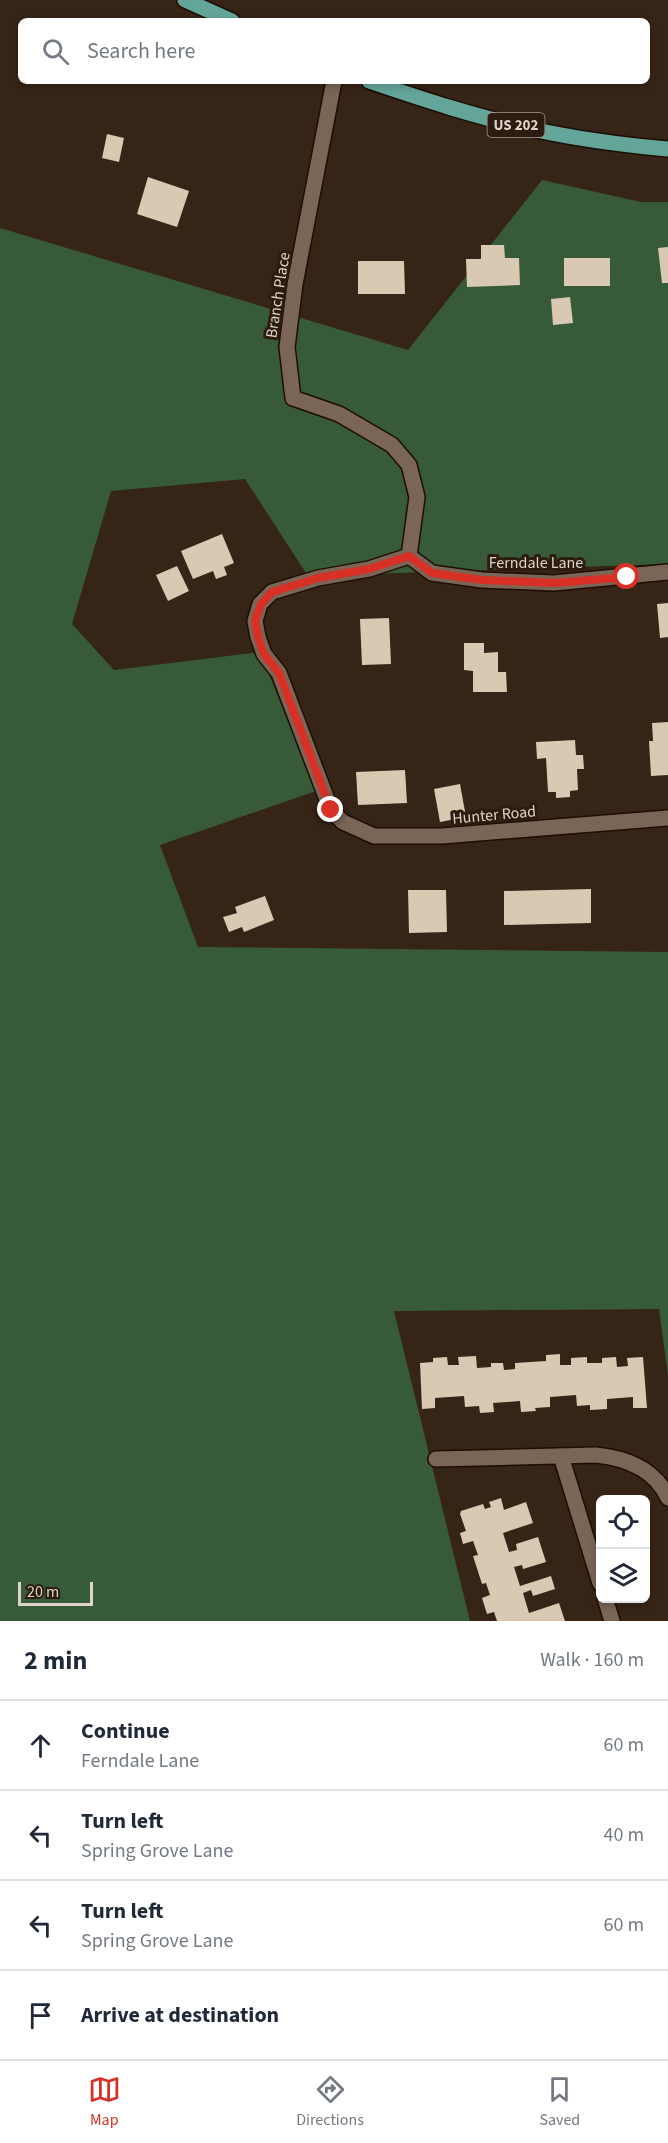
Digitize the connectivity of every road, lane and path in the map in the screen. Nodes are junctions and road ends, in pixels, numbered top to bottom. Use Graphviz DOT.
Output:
graph roads {
  1 [pos="185,0"];
  2 [pos="225,18"];
  3 [pos="333,84"];
  4 [pos="378,84"];
  5 [pos="668,149"];
  6 [pos="409,556"];
  7 [pos="668,572"];
  8 [pos="668,818"];
  9 [pos="561,1456"];
  10 [pos="436,1459"];
  11 [pos="668,1498"];
  12 [pos="596,1570"];
  13 [pos="606,1603"];
  14 [pos="612,1621"];
  1 -- 2 [label="main road"];
  3 -- 6 [label="street, Branch Place"];
  4 -- 5 [label="main road, US 202"];
  6 -- 7 [label="street, Ferndale Lane"];
  6 -- 8 [label="street, Hunter Road"];
  9 -- 10 [label="street"];
  9 -- 11 [label="street"];
  9 -- 12 [label="street"];
  13 -- 14 [label="street"];
}
